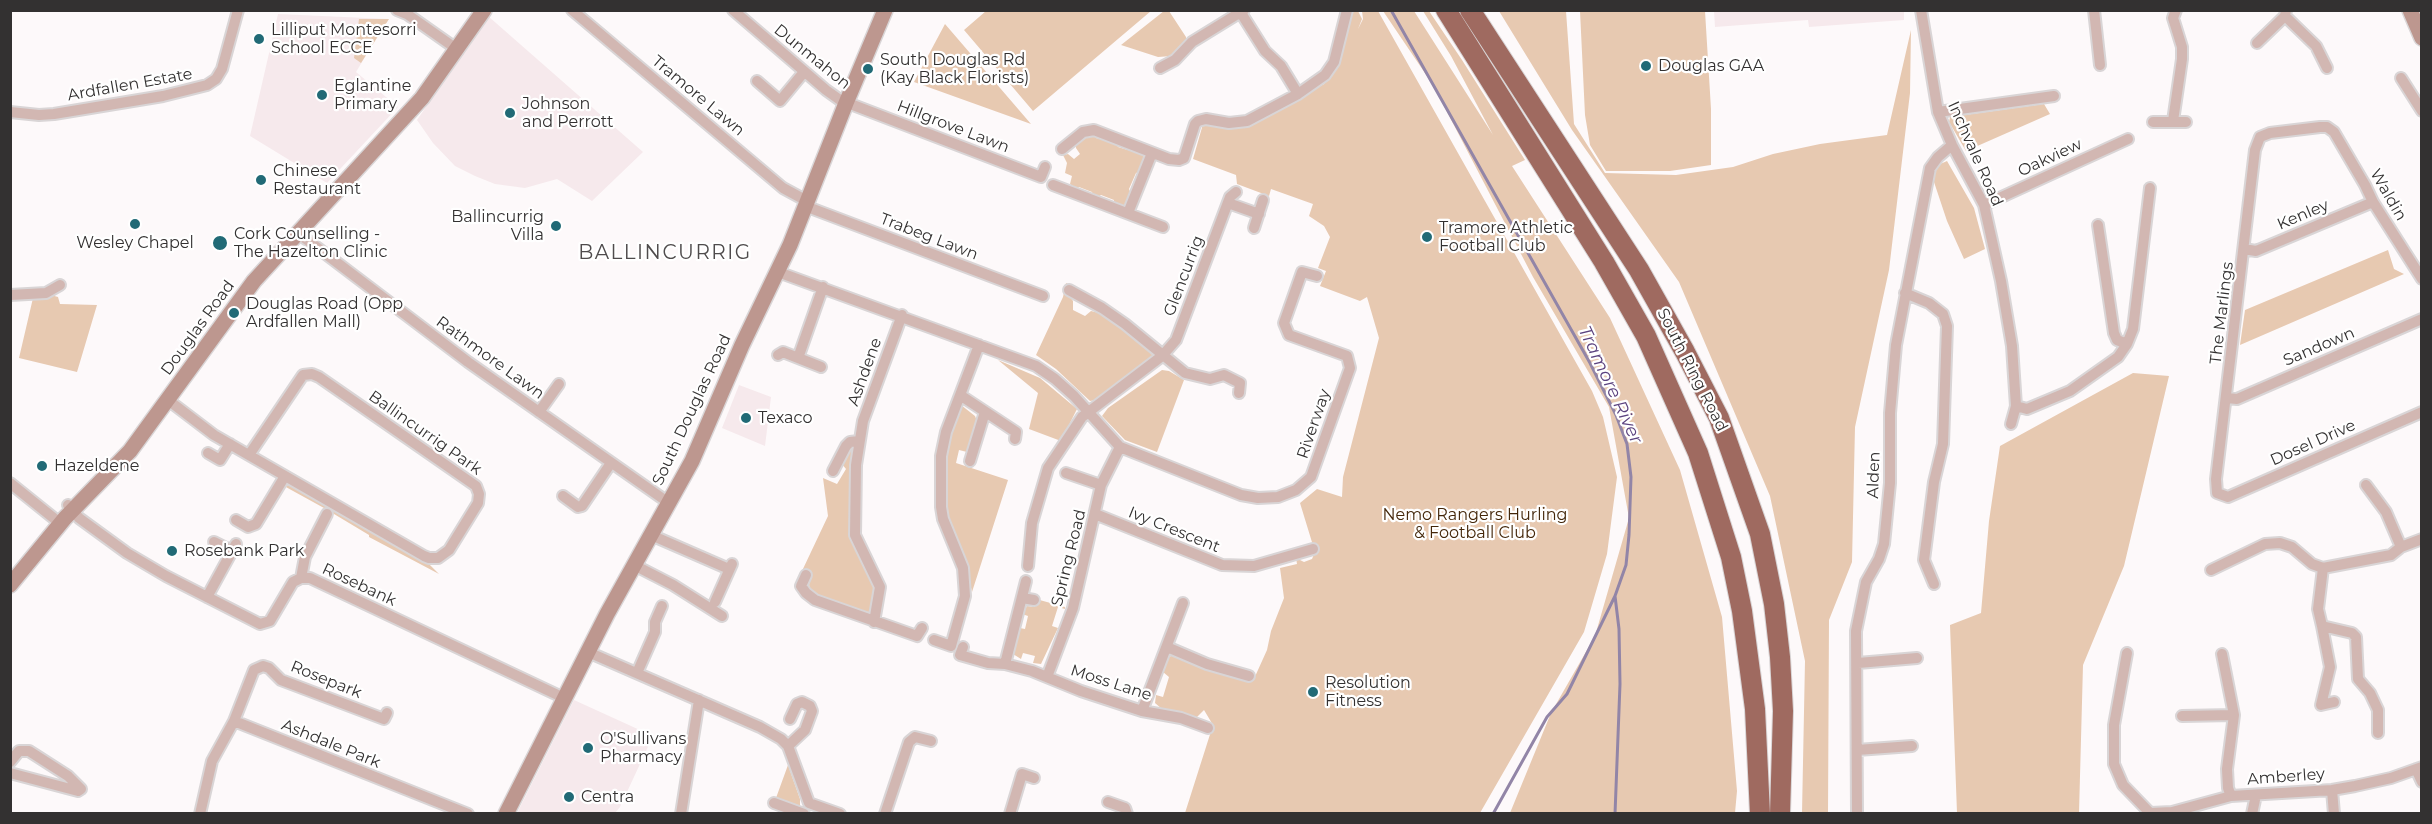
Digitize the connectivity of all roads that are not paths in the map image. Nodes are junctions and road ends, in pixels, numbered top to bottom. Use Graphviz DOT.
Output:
graph roads {
  1 [pos="238,10"];
  2 [pos="397,10"];
  3 [pos="484,10"];
  4 [pos="572,10"];
  5 [pos="733,10"];
  6 [pos="1347,10"];
  7 [pos="1436,10"];
  8 [pos="1446,10"];
  9 [pos="1472,10"];
  10 [pos="1921,10"];
  11 [pos="2094,10"];
  12 [pos="2176,10"];
  13 [pos="2410,10"];
  14 [pos="884,11"];
  15 [pos="1243,12"];
  16 [pos="2286,13"];
  17 [pos="2421,38"];
  18 [pos="2257,43"];
  19 [pos="458,50"];
  20 [pos="2100,65"];
  21 [pos="1160,68"];
  22 [pos="2327,68"];
  23 [pos="804,72"];
  24 [pos="2402,78"];
  25 [pos="1488,79"];
  26 [pos="758,81"];
  27 [pos="1298,94"];
  28 [pos="2054,96"];
  29 [pos="846,103"];
  30 [pos="2421,111"];
  31 [pos="10,112"];
  32 [pos="1938,112"];
  33 [pos="2153,122"];
  34 [pos="2173,122"];
  35 [pos="2187,122"];
  36 [pos="2327,127"];
  37 [pos="2128,139"];
  38 [pos="1952,145"];
  39 [pos="1062,149"];
  40 [pos="1152,153"];
  41 [pos="1045,167"];
  42 [pos="1053,184"];
  43 [pos="2150,188"];
  44 [pos="1236,192"];
  45 [pos="1263,200"];
  46 [pos="2373,202"];
  47 [pos="1228,203"];
  48 [pos="806,204"];
  49 [pos="1984,205"];
  50 [pos="1128,213"];
  51 [pos="1259,214"];
  52 [pos="2098,225"];
  53 [pos="1163,227"];
  54 [pos="1254,228"];
  55 [pos="298,233"];
  56 [pos="2244,249"];
  57 [pos="2417,261"];
  58 [pos="778,272"];
  59 [pos="1317,276"];
  60 [pos="2421,279"];
  61 [pos="60,285"];
  62 [pos="823,287"];
  63 [pos="1069,290"];
  64 [pos="1905,293"];
  65 [pos="10,295"];
  66 [pos="1043,296"];
  67 [pos="902,315"];
  68 [pos="2421,319"];
  69 [pos="2127,344"];
  70 [pos="979,345"];
  71 [pos="778,355"];
  72 [pos="1162,356"];
  73 [pos="798,358"];
  74 [pos="821,368"];
  75 [pos="559,384"];
  76 [pos="1239,393"];
  77 [pos="960,395"];
  78 [pos="2227,398"];
  79 [pos="168,400"];
  80 [pos="2021,408"];
  81 [pos="539,412"];
  82 [pos="986,412"];
  83 [pos="1088,412"];
  84 [pos="2421,412"];
  85 [pos="2011,424"];
  86 [pos="1015,440"];
  87 [pos="859,441"];
  88 [pos="230,444"];
  89 [pos="1120,447"];
  90 [pos="208,453"];
  91 [pos="249,455"];
  92 [pos="970,461"];
  93 [pos="611,463"];
  94 [pos="832,471"];
  95 [pos="1066,472"];
  96 [pos="285,476"];
  97 [pos="10,483"];
  98 [pos="1101,485"];
  99 [pos="2366,485"];
  100 [pos="2217,493"];
  101 [pos="562,496"];
  102 [pos="669,503"];
  103 [pos="70,508"];
  104 [pos="327,514"];
  105 [pos="1095,514"];
  106 [pos="237,520"];
  107 [pos="61,524"];
  108 [pos="1914,533"];
  109 [pos="651,535"];
  110 [pos="1927,535"];
  111 [pos="2421,539"];
  112 [pos="214,542"];
  113 [pos="2401,547"];
  114 [pos="1313,549"];
  115 [pos="634,565"];
  116 [pos="1028,566"];
  117 [pos="2323,568"];
  118 [pos="2211,570"];
  119 [pos="806,575"];
  120 [pos="301,578"];
  121 [pos="1026,581"];
  122 [pos="1934,584"];
  123 [pos="10,585"];
  124 [pos="207,597"];
  125 [pos="1022,598"];
  126 [pos="1034,600"];
  127 [pos="715,602"];
  128 [pos="1183,603"];
  129 [pos="662,606"];
  130 [pos="723,616"];
  131 [pos="874,622"];
  132 [pos="2322,626"];
  133 [pos="922,628"];
  134 [pos="934,640"];
  135 [pos="963,647"];
  136 [pos="1167,647"];
  137 [pos="588,652"];
  138 [pos="2127,654"];
  139 [pos="2222,654"];
  140 [pos="1917,658"];
  141 [pos="1858,663"];
  142 [pos="1005,664"];
  143 [pos="637,673"];
  144 [pos="1249,676"];
  145 [pos="1047,677"];
  146 [pos="564,698"];
  147 [pos="699,700"];
  148 [pos="2334,702"];
  149 [pos="1142,711"];
  150 [pos="387,713"];
  151 [pos="2234,715"];
  152 [pos="2182,716"];
  153 [pos="790,719"];
  154 [pos="234,721"];
  155 [pos="1208,728"];
  156 [pos="2378,733"];
  157 [pos="931,741"];
  158 [pos="788,746"];
  159 [pos="1912,746"];
  160 [pos="1857,750"];
  161 [pos="10,762"];
  162 [pos="2419,768"];
  163 [pos="10,773"];
  164 [pos="1034,778"];
  165 [pos="2421,782"];
  166 [pos="2332,790"];
  167 [pos="2256,795"];
  168 [pos="2231,796"];
  169 [pos="1108,802"];
  170 [pos="774,803"];
  171 [pos="682,808"];
  172 [pos="806,810"];
  173 [pos="203,812"];
  174 [pos="468,813"];
  175 [pos="506,813"];
  176 [pos="674,813"];
  177 [pos="840,813"];
  178 [pos="885,813"];
  179 [pos="1010,813"];
  180 [pos="1127,813"];
  181 [pos="1760,813"];
  182 [pos="1780,813"];
  183 [pos="1857,813"];
  184 [pos="2151,813"];
  185 [pos="2252,813"];
  186 [pos="2334,813"];
  1 -- 31 [label="street, Ardfallen Estate"];
  2 -- 19 [label="street"];
  3 -- 19 [label="main road, Douglas Road"];
  4 -- 48 [label="street, Tramore Lawn"];
  5 -- 23 [label="street, Dunmahon"];
  6 -- 27 [label="street"];
  7 -- 25 [label="highway"];
  8 -- 25 [label="highway, South Ring Road"];
  9 -- 182 [label="highway, South Ring Road"];
  10 -- 32 [label="street, Inchvale Road"];
  11 -- 20 [label="street"];
  12 -- 34 [label="street"];
  13 -- 17 [label="main road"];
  14 -- 29 [label="main road, South Douglas Road"];
  15 -- 21 [label="street"];
  15 -- 27 [label="street"];
  16 -- 18 [label="street"];
  16 -- 22 [label="street"];
  19 -- 55 [label="main road, Douglas Road"];
  23 -- 26 [label="street"];
  23 -- 29 [label="street, Dunmahon"];
  24 -- 30 [label="street"];
  25 -- 181 [label="highway, South Ring Road"];
  27 -- 40 [label="street"];
  28 -- 32 [label="street"];
  29 -- 41 [label="street, Hillgrove Lawn"];
  29 -- 48 [label="main road, South Douglas Road"];
  32 -- 38 [label="street, Inchvale Road"];
  33 -- 34 [label="street"];
  34 -- 35 [label="street"];
  36 -- 46 [label="street, Waldin"];
  36 -- 56 [label="street, The Marlings"];
  37 -- 49 [label="street, Oakview"];
  38 -- 49 [label="street, Inchvale Road"];
  38 -- 64 [label="street, Alden"];
  39 -- 40 [label="street"];
  40 -- 50 [label="street"];
  42 -- 50 [label="street"];
  43 -- 69 [label="street"];
  44 -- 47 [label="street, Glencurrig"];
  45 -- 51 [label="street"];
  46 -- 56 [label="street, Kenley"];
  46 -- 57 [label="street, Waldin"];
  47 -- 51 [label="street"];
  47 -- 72 [label="street, Glencurrig"];
  48 -- 58 [label="main road, South Douglas Road"];
  48 -- 66 [label="street, Trabeg Lawn"];
  49 -- 80 [label="street, Inchvale Road"];
  50 -- 53 [label="street"];
  51 -- 54 [label="street"];
  52 -- 69 [label="street"];
  55 -- 79 [label="main road, Douglas Road"];
  55 -- 81 [label="street, Rathmore Lawn"];
  56 -- 78 [label="street, The Marlings"];
  57 -- 60 [label="street, Waldin"];
  58 -- 62 [label="street"];
  58 -- 102 [label="main road, South Douglas Road"];
  59 -- 89 [label="street, Riverway"];
  61 -- 65 [label="street"];
  62 -- 67 [label="street"];
  62 -- 73 [label="street"];
  63 -- 72 [label="street"];
  64 -- 110 [label="street"];
  64 -- 141 [label="street, Alden"];
  67 -- 70 [label="street"];
  67 -- 87 [label="street, Ashdene"];
  68 -- 78 [label="street, Sandown"];
  69 -- 80 [label="street"];
  70 -- 77 [label="street"];
  70 -- 83 [label="street"];
  71 -- 73 [label="street"];
  72 -- 76 [label="street"];
  72 -- 83 [label="street, Glencurrig"];
  73 -- 74 [label="street"];
  75 -- 81 [label="street"];
  77 -- 82 [label="street"];
  77 -- 134 [label="street"];
  78 -- 100 [label="street, The Marlings"];
  79 -- 88 [label="street, Ballincurrig Park"];
  79 -- 103 [label="main road, Douglas Road"];
  80 -- 85 [label="street, Inchvale Road"];
  81 -- 93 [label="street, Rathmore Lawn"];
  82 -- 86 [label="street"];
  82 -- 92 [label="street"];
  83 -- 89 [label="street"];
  83 -- 116 [label="street, Glencurrig"];
  84 -- 100 [label="street, Dosel Drive"];
  87 -- 94 [label="street"];
  87 -- 131 [label="street, Ashdene"];
  88 -- 90 [label="street"];
  88 -- 91 [label="street, Ballincurrig Park"];
  89 -- 98 [label="street, Spring Road"];
  91 -- 96 [label="street, Ballincurrig Park"];
  91 -- 96 [label="street, Ballincurrig Park"];
  93 -- 101 [label="street"];
  93 -- 102 [label="street, Rathmore Lawn"];
  95 -- 98 [label="street"];
  96 -- 106 [label="street"];
  97 -- 107 [label="street"];
  98 -- 105 [label="street, Spring Road"];
  99 -- 113 [label="street"];
  102 -- 109 [label="main road, South Douglas Road"];
  103 -- 107 [label="main road, Douglas Road"];
  103 -- 124 [label="street, Rosebank"];
  104 -- 120 [label="street"];
  105 -- 114 [label="street, Ivy Crescent"];
  105 -- 145 [label="street, Spring Road"];
  107 -- 123 [label="main road, Douglas Road"];
  108 -- 110 [label="street"];
  109 -- 115 [label="main road, South Douglas Road"];
  109 -- 127 [label="street"];
  110 -- 122 [label="street"];
  111 -- 113 [label="street"];
  112 -- 124 [label="street"];
  113 -- 117 [label="street"];
  115 -- 130 [label="street"];
  115 -- 137 [label="main road, South Douglas Road"];
  117 -- 118 [label="street"];
  117 -- 132 [label="street"];
  119 -- 131 [label="street"];
  120 -- 124 [label="street, Rosebank"];
  120 -- 146 [label="street, Rosebank"];
  121 -- 125 [label="street"];
  125 -- 126 [label="street"];
  125 -- 142 [label="street"];
  128 -- 136 [label="street"];
  129 -- 143 [label="street"];
  131 -- 133 [label="street"];
  132 -- 148 [label="street"];
  132 -- 156 [label="street"];
  135 -- 142 [label="street, Moss Lane"];
  136 -- 144 [label="street"];
  136 -- 149 [label="street"];
  137 -- 143 [label="street"];
  137 -- 146 [label="main road, South Douglas Road"];
  138 -- 184 [label="street"];
  139 -- 151 [label="street"];
  140 -- 141 [label="street"];
  141 -- 160 [label="street, Alden"];
  142 -- 145 [label="street, Moss Lane"];
  143 -- 147 [label="street"];
  145 -- 149 [label="street, Moss Lane"];
  146 -- 175 [label="main road, South Douglas Road"];
  147 -- 158 [label="street"];
  147 -- 171 [label="street"];
  149 -- 155 [label="street, Moss Lane"];
  150 -- 154 [label="street, Rosepark"];
  151 -- 152 [label="street"];
  151 -- 168 [label="street"];
  153 -- 158 [label="street"];
  154 -- 173 [label="street"];
  154 -- 174 [label="street, Ashdale Park"];
  157 -- 178 [label="street"];
  158 -- 172 [label="street"];
  159 -- 160 [label="street"];
  160 -- 183 [label="street, Alden"];
  161 -- 163 [label="street"];
  162 -- 165 [label="street"];
  162 -- 166 [label="street, Amberley"];
  164 -- 179 [label="street"];
  166 -- 167 [label="street, Amberley"];
  166 -- 186 [label="street"];
  167 -- 168 [label="street, Amberley"];
  167 -- 185 [label="street"];
  168 -- 184 [label="street, Amberley"];
  169 -- 180 [label="street"];
  170 -- 172 [label="street"];
  171 -- 176 [label="street"];
  172 -- 177 [label="street"];
}
